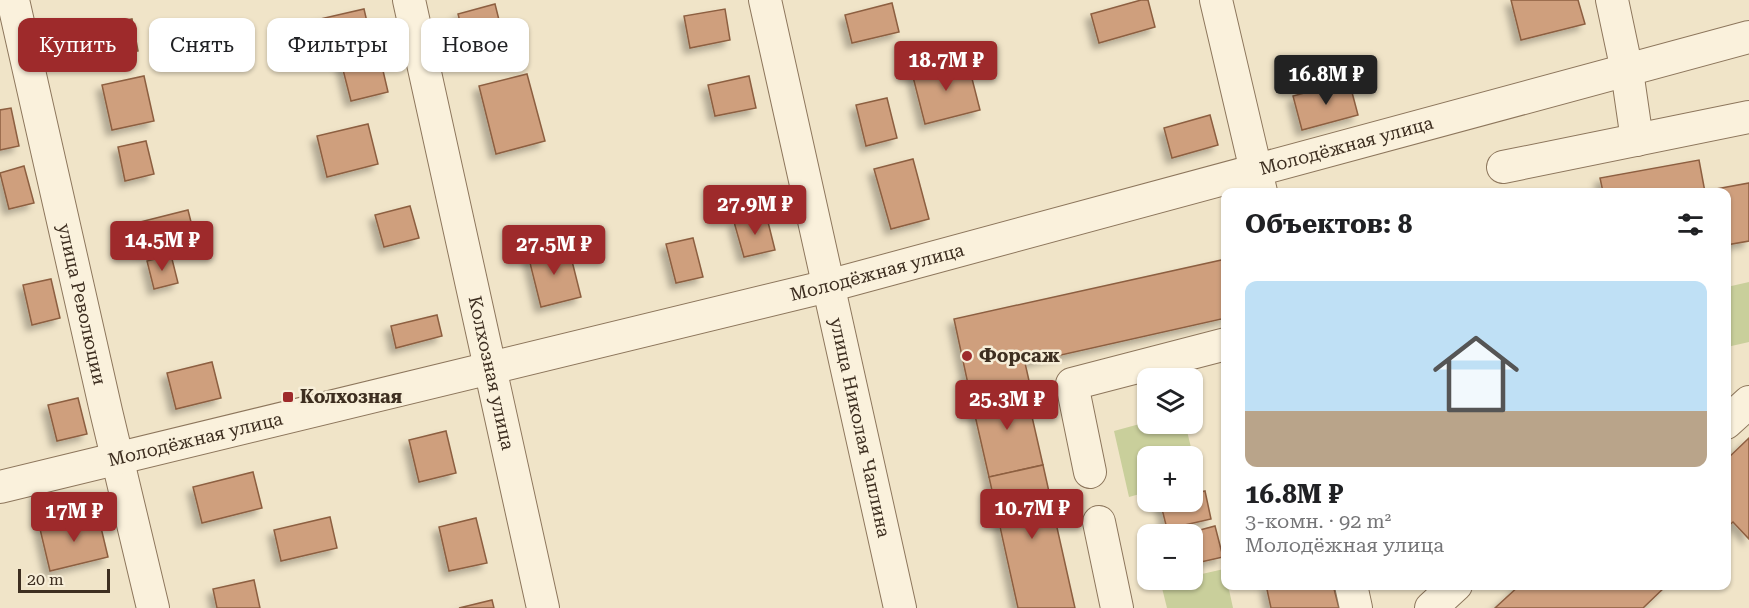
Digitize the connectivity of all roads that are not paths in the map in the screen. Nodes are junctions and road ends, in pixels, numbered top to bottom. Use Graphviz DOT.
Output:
graph roads {
  1 [pos="13,0"];
  2 [pos="409,0"];
  3 [pos="765,0"];
  4 [pos="1216,0"];
  5 [pos="1612,0"];
  6 [pos="1749,37"];
  7 [pos="1627,71"];
  8 [pos="1749,117"];
  9 [pos="1637,140"];
  10 [pos="1503,167"];
  11 [pos="1258,181"];
  12 [pos="1229,188"];
  13 [pos="1221,190"];
  14 [pos="828,286"];
  15 [pos="1221,345"];
  16 [pos="489,368"];
  17 [pos="1749,402"];
  18 [pos="1731,418"];
  19 [pos="117,459"];
  20 [pos="1090,472"];
  21 [pos="0,487"];
  22 [pos="1100,522"];
  23 [pos="1352,590"];
  24 [pos="1451,590"];
  25 [pos="153,608"];
  26 [pos="543,608"];
  27 [pos="900,608"];
  28 [pos="1117,608"];
  29 [pos="1356,608"];
  30 [pos="1431,608"];
  1 -- 19 [label="street, улица Революции"];
  2 -- 16 [label="street, Колхозная улица"];
  3 -- 14 [label="street, улица Николая Чаплина"];
  4 -- 11 [label="street"];
  5 -- 7 [label="street"];
  6 -- 7 [label="street, Молодёжная улица"];
  7 -- 9 [label="street"];
  7 -- 11 [label="street, Молодёжная улица"];
  8 -- 9 [label="street"];
  9 -- 10 [label="street"];
  11 -- 12 [label="street, Молодёжная улица"];
  13 -- 14 [label="street, Молодёжная улица"];
  14 -- 16 [label="street, Молодёжная улица"];
  14 -- 27 [label="street, улица Николая Чаплина"];
  15 -- 20 [label="street"];
  16 -- 19 [label="street, Молодёжная улица"];
  16 -- 26 [label="street, Колхозная улица"];
  17 -- 18 [label="street"];
  19 -- 21 [label="street, Молодёжная улица"];
  19 -- 25 [label="street, улица Революции"];
  22 -- 28 [label="street"];
  23 -- 29 [label="street"];
  24 -- 30 [label="street"];
}
